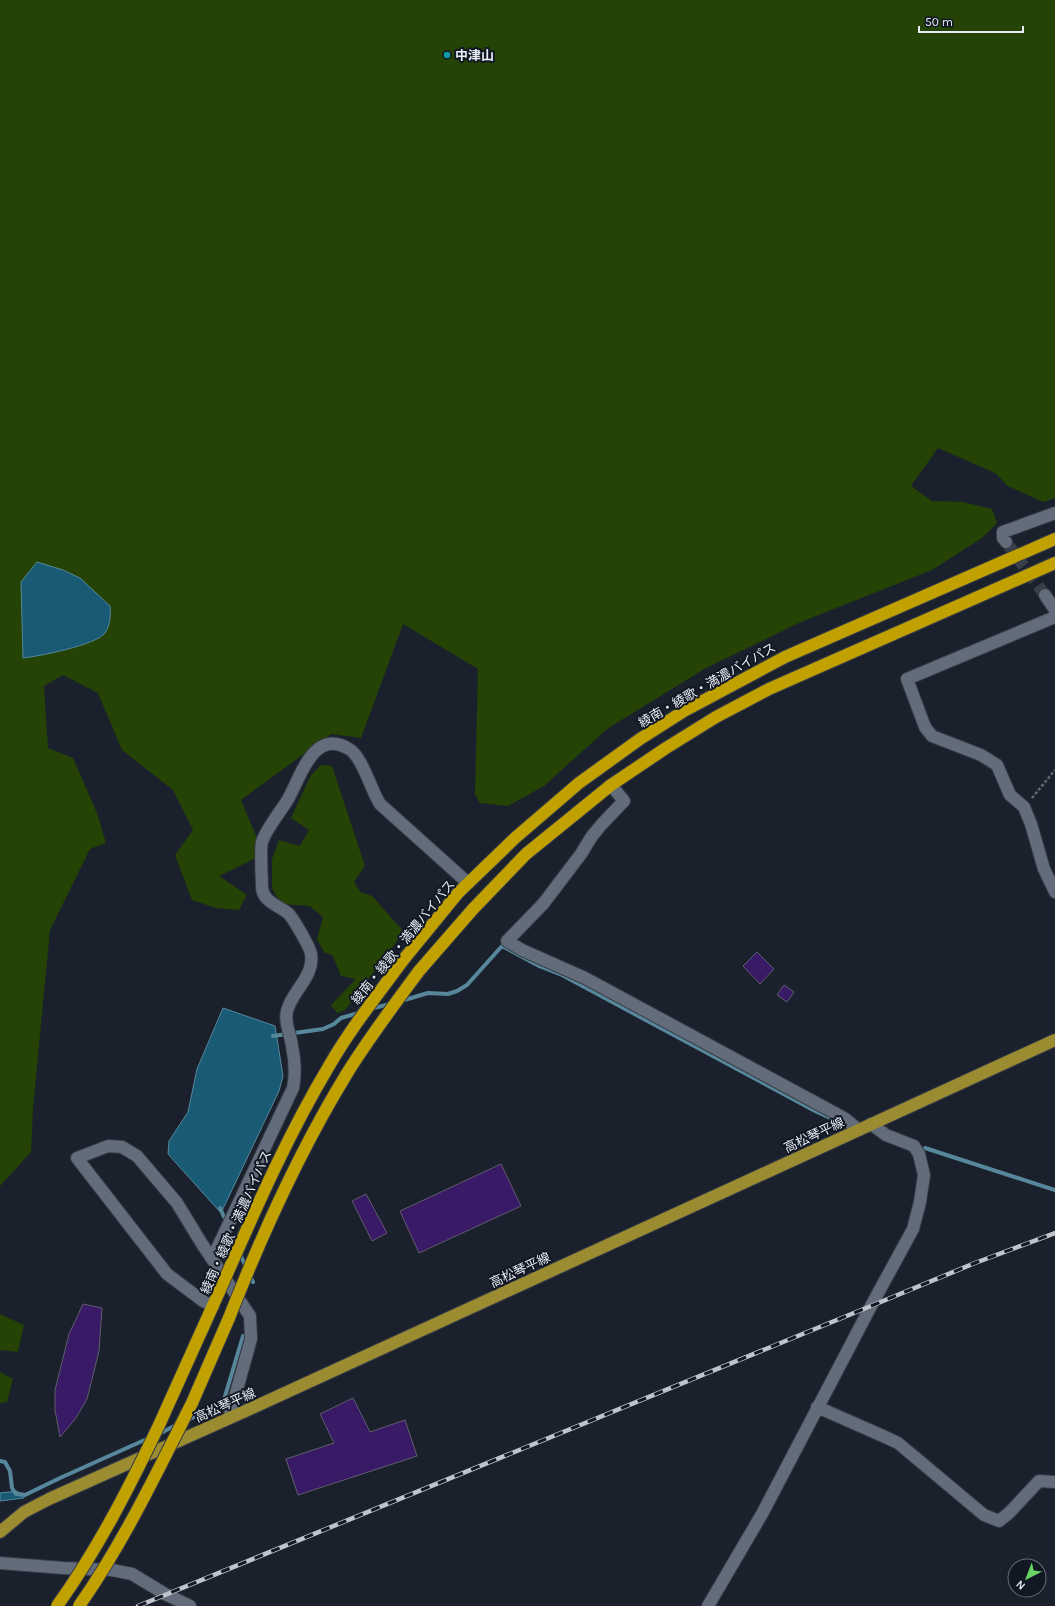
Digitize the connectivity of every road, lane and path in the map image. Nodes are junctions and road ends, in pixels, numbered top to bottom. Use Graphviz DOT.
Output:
graph roads {
  1 [pos="1055,513"];
  2 [pos="1055,539"];
  3 [pos="1006,542"];
  4 [pos="1055,563"];
  5 [pos="1045,596"];
  6 [pos="1055,610"];
  7 [pos="1055,617"];
  8 [pos="1055,770"];
  9 [pos="611,785"];
  10 [pos="1024,807"];
  11 [pos="468,883"];
  12 [pos="1055,892"];
  13 [pos="1055,1040"];
  14 [pos="871,1124"];
  15 [pos="859,1130"];
  16 [pos="212,1259"];
  17 [pos="213,1306"];
  18 [pos="817,1407"];
  19 [pos="229,1418"];
  20 [pos="1055,1482"];
  21 [pos="0,1532"];
  22 [pos="0,1563"];
  23 [pos="57,1606"];
  24 [pos="79,1606"];
  25 [pos="190,1606"];
  26 [pos="708,1606"];
  1 -- 3 [label="street"];
  2 -- 11 [label="highway, 綾南・綾歌・満濃バイパス"];
  4 -- 9 [label="highway"];
  5 -- 6 [label="street"];
  7 -- 10 [label="street"];
  8 -- 10 [label="path"];
  9 -- 15 [label="street"];
  9 -- 24 [label="highway, bridge"];
  10 -- 12 [label="street"];
  11 -- 16 [label="street"];
  11 -- 17 [label="highway, 綾南・綾歌・満濃バイパス, bridge"];
  13 -- 14 [label="main road, 高松琴平線"];
  14 -- 15 [label="main road, 高松琴平線"];
  14 -- 18 [label="street"];
  15 -- 19 [label="main road, 高松琴平線"];
  16 -- 17 [label="street"];
  16 -- 19 [label="street"];
  17 -- 23 [label="highway, 綾南・綾歌・満濃バイパス, bridge"];
  18 -- 20 [label="street"];
  18 -- 26 [label="street"];
  19 -- 21 [label="main road, 高松琴平線"];
  22 -- 25 [label="street"];
}
